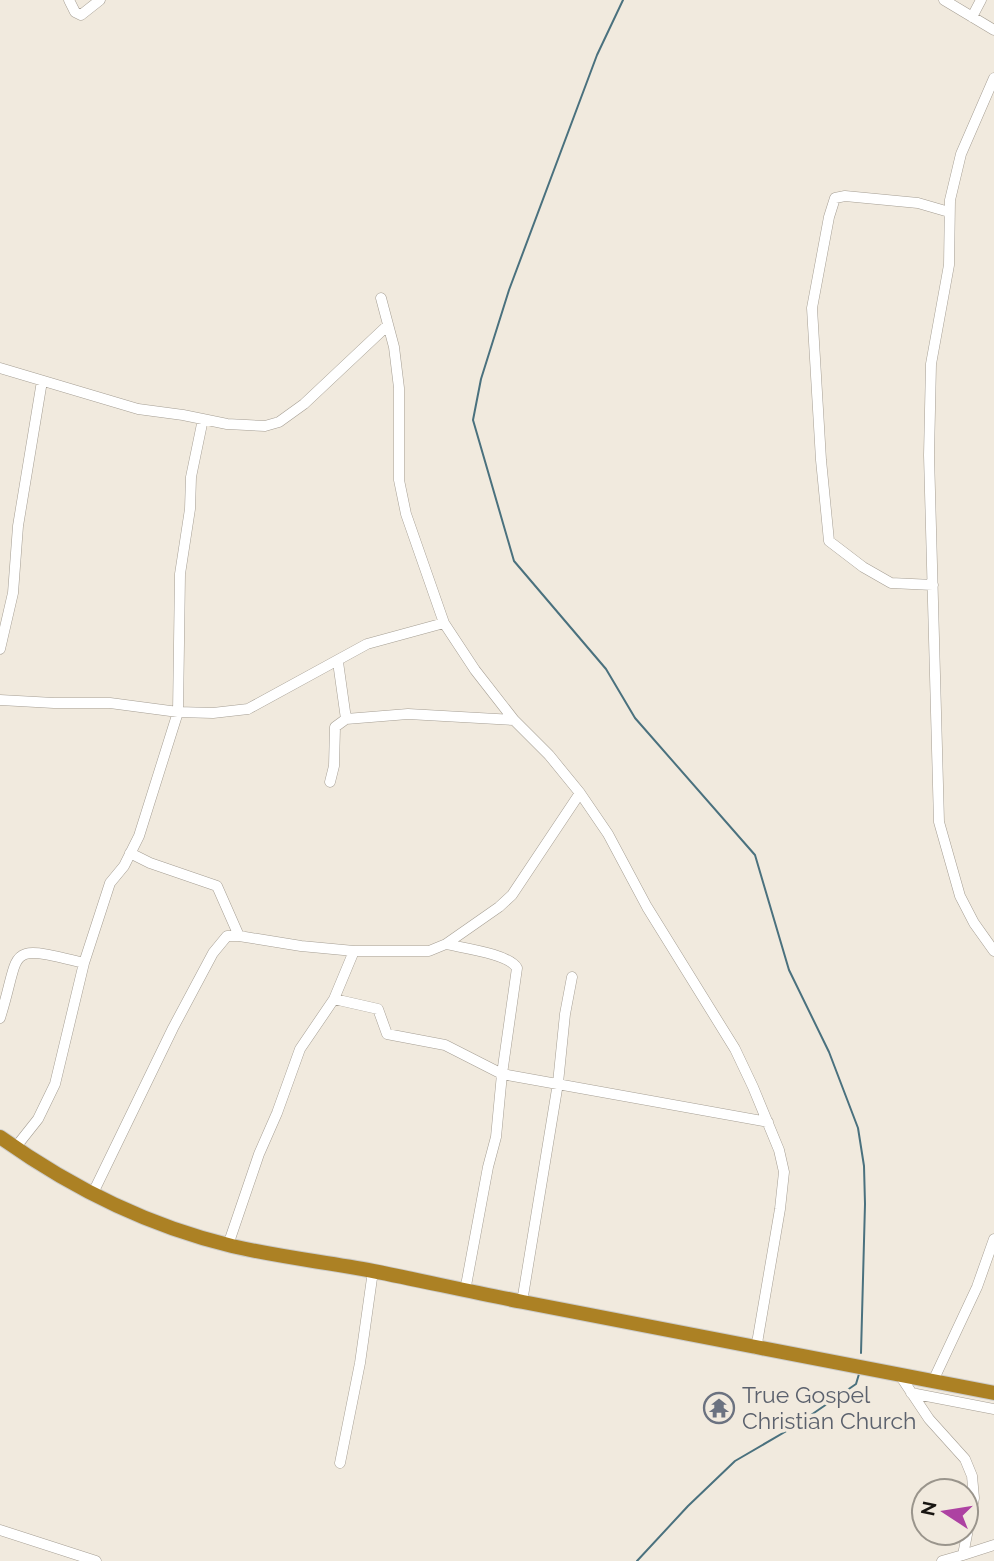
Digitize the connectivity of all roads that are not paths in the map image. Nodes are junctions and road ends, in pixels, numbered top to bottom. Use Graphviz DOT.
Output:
graph roads {
  1 [pos="69,0"];
  2 [pos="100,0"];
  3 [pos="944,0"];
  4 [pos="981,0"];
  5 [pos="972,17"];
  6 [pos="994,30"];
  7 [pos="994,78"];
  8 [pos="949,212"];
  9 [pos="381,298"];
  10 [pos="388,325"];
  11 [pos="0,368"];
  12 [pos="42,381"];
  13 [pos="203,419"];
  14 [pos="933,585"];
  15 [pos="444,623"];
  16 [pos="0,649"];
  17 [pos="338,662"];
  18 [pos="0,700"];
  19 [pos="178,712"];
  20 [pos="346,719"];
  21 [pos="513,720"];
  22 [pos="330,782"];
  23 [pos="580,793"];
  24 [pos="130,853"];
  25 [pos="239,936"];
  26 [pos="446,944"];
  27 [pos="354,950"];
  28 [pos="994,951"];
  29 [pos="84,963"];
  30 [pos="572,978"];
  31 [pos="334,999"];
  32 [pos="0,1018"];
  33 [pos="502,1074"];
  34 [pos="558,1083"];
  35 [pos="768,1122"];
  36 [pos="0,1137"];
  37 [pos="15,1148"];
  38 [pos="92,1195"];
  39 [pos="994,1239"];
  40 [pos="228,1245"];
  41 [pos="373,1271"];
  42 [pos="466,1291"];
  43 [pos="522,1302"];
  44 [pos="756,1349"];
  45 [pos="899,1374"];
  46 [pos="933,1381"];
  47 [pos="911,1393"];
  48 [pos="994,1393"];
  49 [pos="994,1409"];
  50 [pos="340,1463"];
  51 [pos="0,1530"];
  52 [pos="994,1545"];
  53 [pos="963,1555"];
  54 [pos="96,1561"];
  55 [pos="942,1561"];
  1 -- 2 [label="street"];
  3 -- 5 [label="street"];
  4 -- 5 [label="street"];
  5 -- 6 [label="street"];
  7 -- 8 [label="street"];
  8 -- 14 [label="street"];
  8 -- 14 [label="street"];
  9 -- 10 [label="street"];
  10 -- 13 [label="street"];
  10 -- 15 [label="street"];
  11 -- 12 [label="street"];
  12 -- 13 [label="street"];
  12 -- 16 [label="street"];
  13 -- 19 [label="street"];
  14 -- 28 [label="street"];
  15 -- 17 [label="street"];
  15 -- 21 [label="street"];
  17 -- 19 [label="street"];
  17 -- 20 [label="street"];
  18 -- 19 [label="street"];
  19 -- 24 [label="street"];
  20 -- 21 [label="street"];
  20 -- 22 [label="street"];
  21 -- 23 [label="street"];
  23 -- 26 [label="street"];
  23 -- 35 [label="street"];
  24 -- 25 [label="street"];
  24 -- 29 [label="street"];
  25 -- 27 [label="street"];
  25 -- 38 [label="street"];
  26 -- 27 [label="street"];
  26 -- 33 [label="street"];
  27 -- 31 [label="street"];
  29 -- 32 [label="street"];
  29 -- 37 [label="street"];
  30 -- 34 [label="street"];
  31 -- 33 [label="street"];
  31 -- 40 [label="street"];
  33 -- 34 [label="street"];
  33 -- 42 [label="street"];
  34 -- 35 [label="street"];
  34 -- 43 [label="street"];
  35 -- 44 [label="street"];
  36 -- 37 [label="highway"];
  37 -- 38 [label="highway"];
  38 -- 40 [label="highway"];
  39 -- 46 [label="street"];
  40 -- 41 [label="highway"];
  41 -- 42 [label="highway"];
  41 -- 50 [label="street"];
  42 -- 43 [label="highway"];
  43 -- 44 [label="highway"];
  44 -- 45 [label="highway"];
  45 -- 46 [label="highway"];
  45 -- 47 [label="street"];
  46 -- 48 [label="highway"];
  47 -- 49 [label="street"];
  47 -- 53 [label="street"];
  51 -- 54 [label="street"];
  52 -- 53 [label="street"];
  53 -- 55 [label="street"];
}
